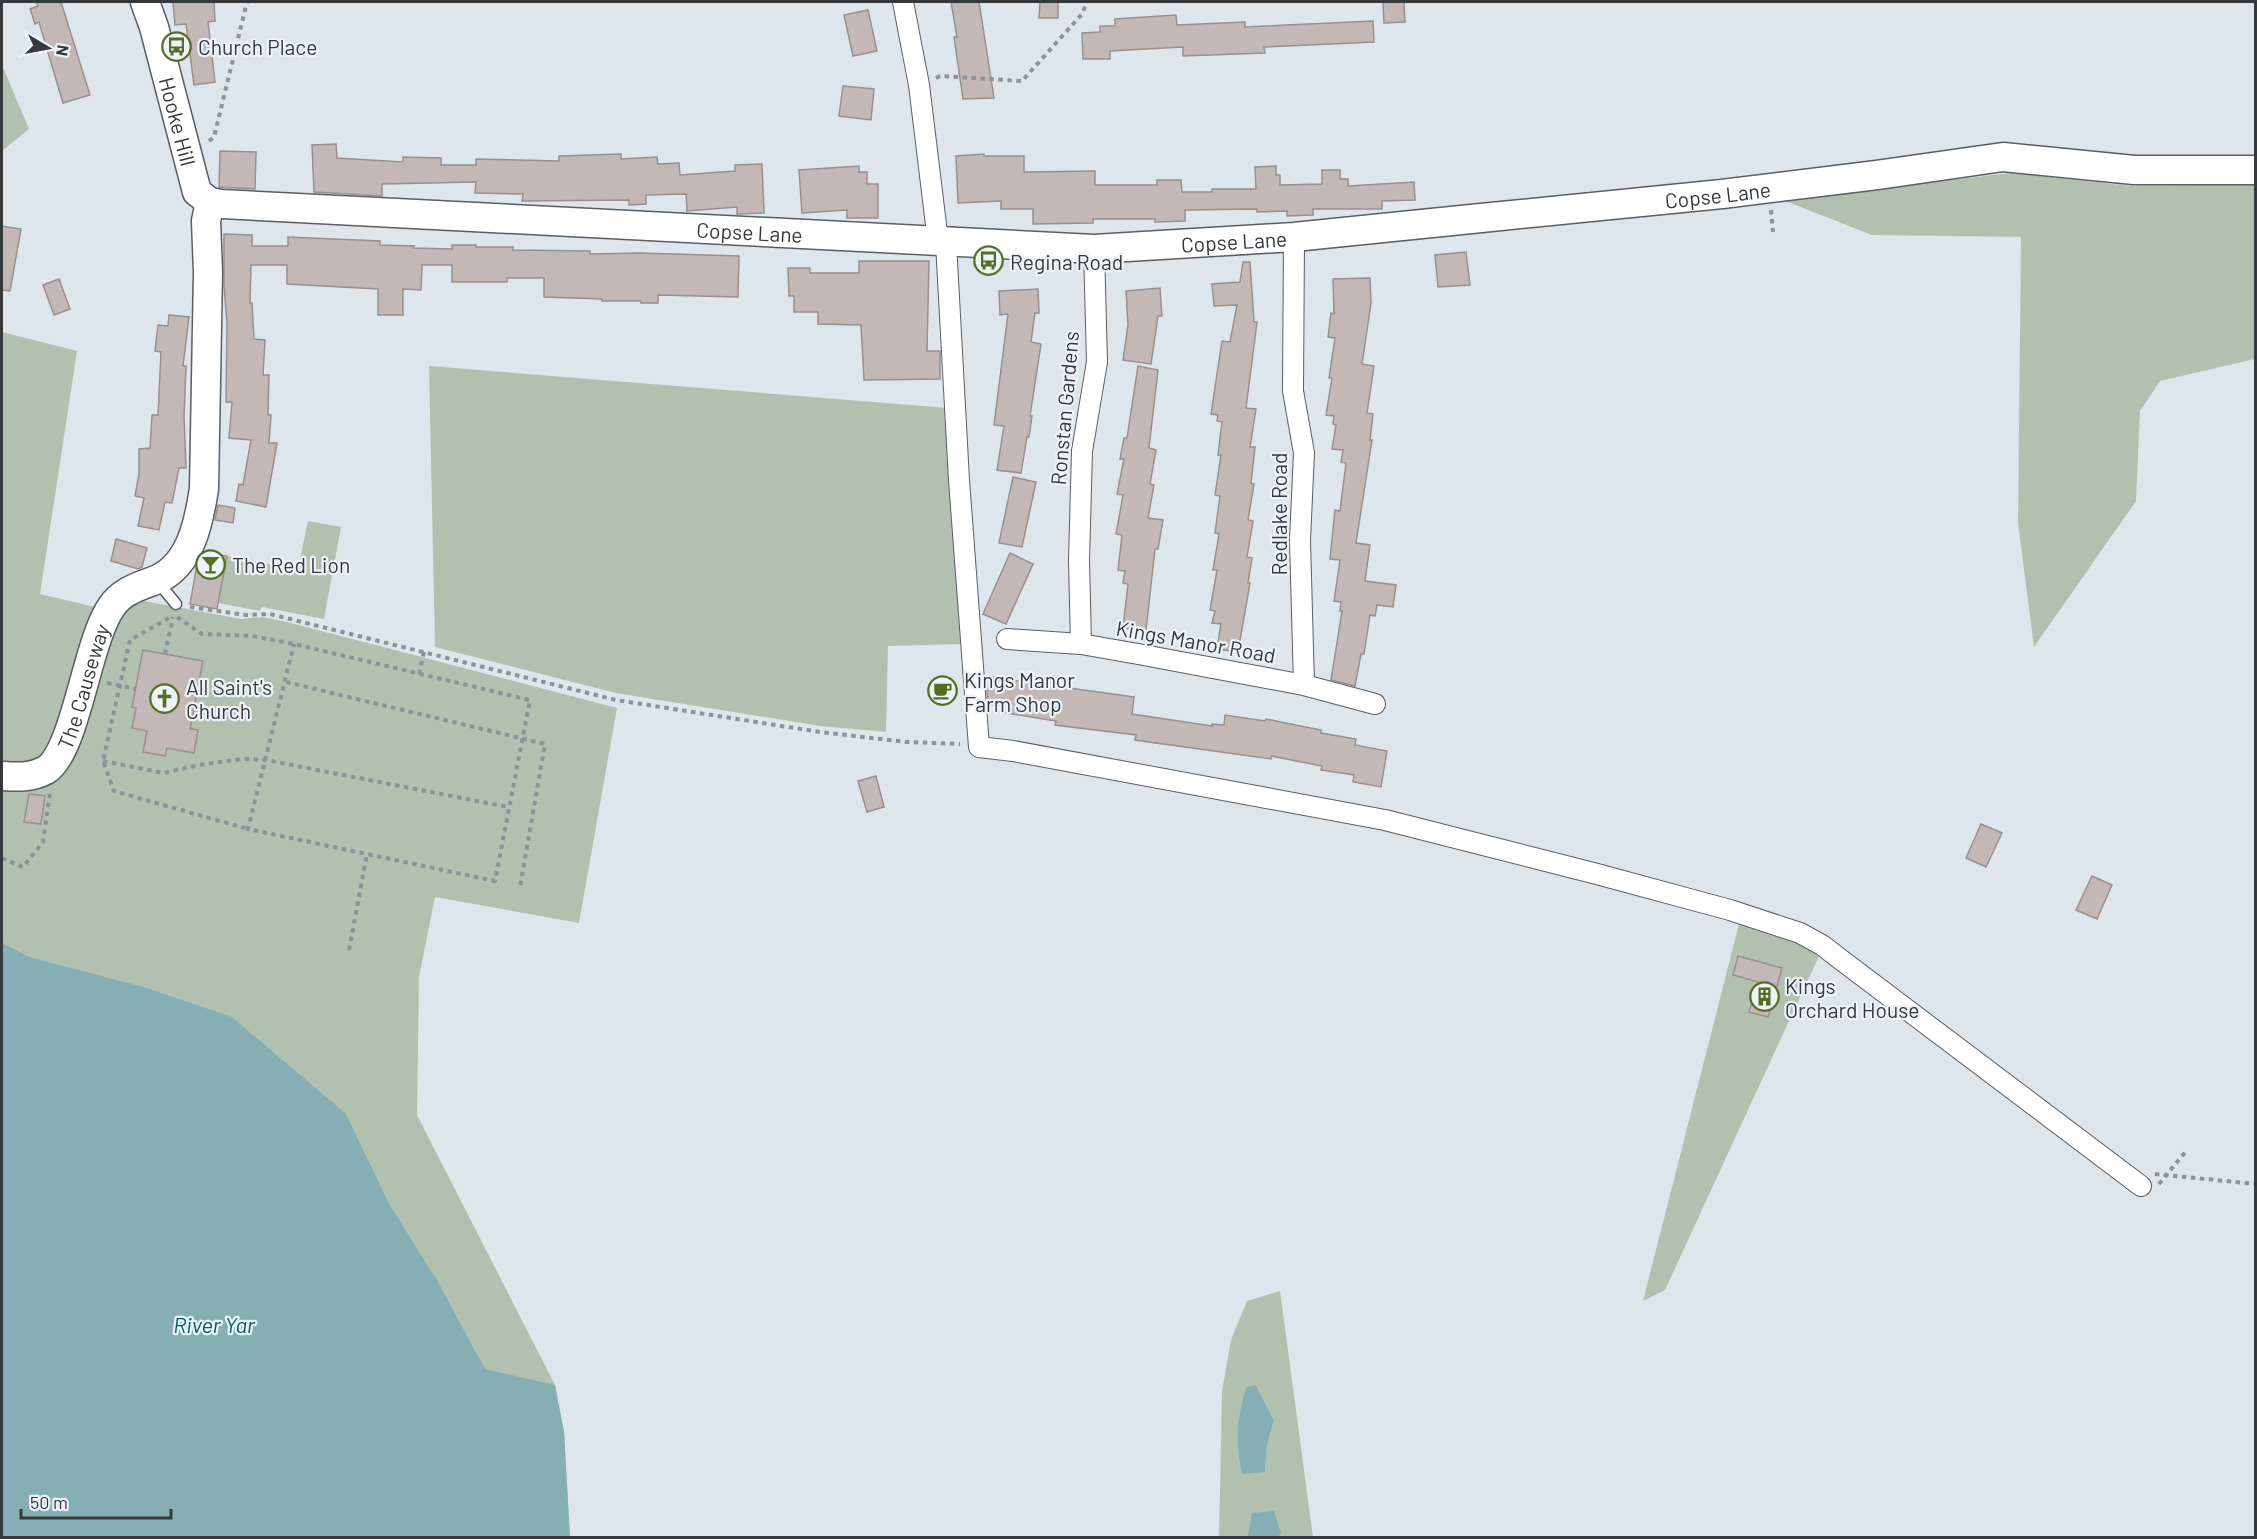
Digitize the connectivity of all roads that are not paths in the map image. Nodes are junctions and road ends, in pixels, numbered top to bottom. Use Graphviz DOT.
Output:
graph roads {
  1 [pos="145,2"];
  2 [pos="903,2"];
  3 [pos="2256,170"];
  4 [pos="210,202"];
  5 [pos="1294,237"];
  6 [pos="942,242"];
  7 [pos="1094,249"];
  8 [pos="156,579"];
  9 [pos="175,610"];
  10 [pos="1007,639"];
  11 [pos="1081,644"];
  12 [pos="1304,685"];
  13 [pos="1375,704"];
  14 [pos="2,776"];
  15 [pos="2149,1186"];
  1 -- 4 [label="street, Hooke Hill"];
  2 -- 6 [label="street"];
  3 -- 5 [label="street, Copse Lane"];
  4 -- 6 [label="street, Copse Lane"];
  4 -- 8 [label="street"];
  5 -- 7 [label="street, Copse Lane"];
  5 -- 12 [label="street, Redlake Road"];
  6 -- 7 [label="street, Copse Lane"];
  6 -- 15 [label="street"];
  7 -- 11 [label="street, Ronstan Gardens"];
  8 -- 9 [label="lane"];
  8 -- 14 [label="street, The Causeway"];
  10 -- 11 [label="street, Kings Manor Road"];
  11 -- 12 [label="street, Kings Manor Road"];
  12 -- 13 [label="street, Kings Manor Road"];
}
